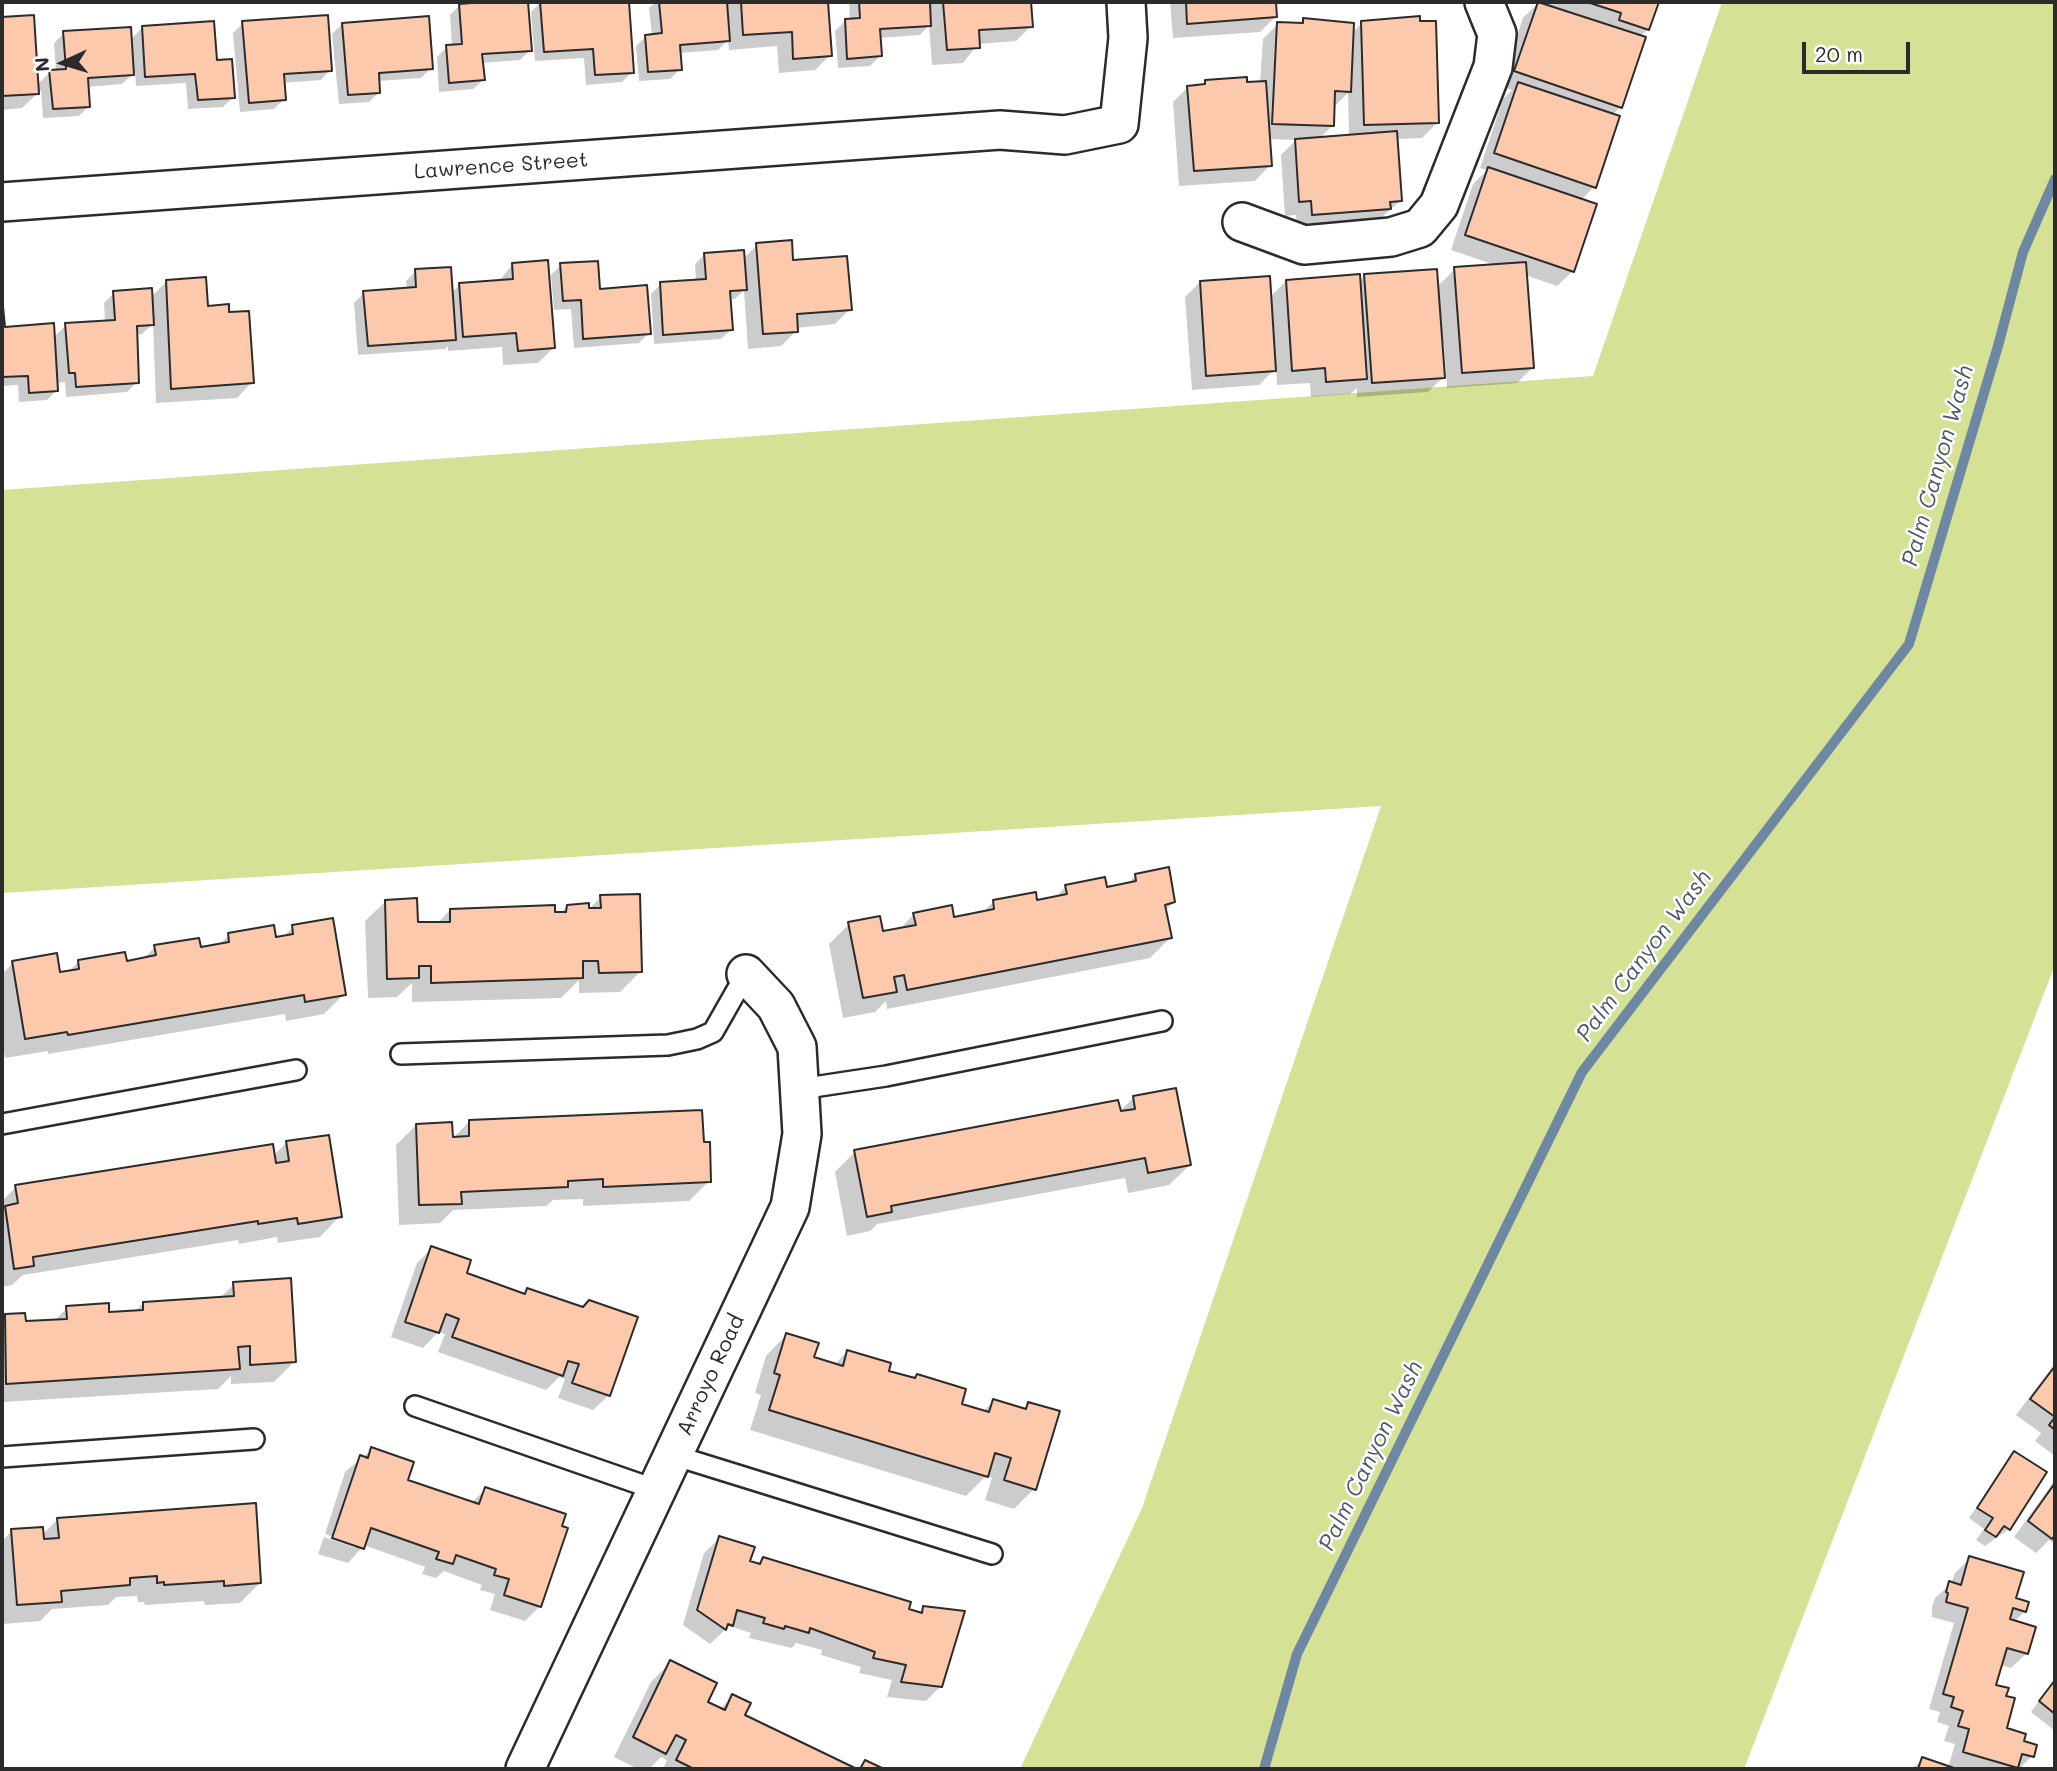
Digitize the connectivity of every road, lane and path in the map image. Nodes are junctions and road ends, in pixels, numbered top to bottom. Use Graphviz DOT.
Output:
graph roads {
  1 [pos="1126,2"];
  2 [pos="1484,2"];
  3 [pos="2,202"];
  4 [pos="1242,222"];
  5 [pos="746,974"];
  6 [pos="1162,1021"];
  7 [pos="401,1054"];
  8 [pos="296,1070"];
  9 [pos="800,1089"];
  10 [pos="2,1124"];
  11 [pos="415,1406"];
  12 [pos="254,1439"];
  13 [pos="673,1455"];
  14 [pos="2,1457"];
  15 [pos="657,1490"];
  16 [pos="992,1554"];
  17 [pos="527,1769"];
  1 -- 3 [label="street, Lawrence Street"];
  2 -- 4 [label="street"];
  5 -- 7 [label="lane"];
  5 -- 9 [label="street, Arroyo Road"];
  6 -- 9 [label="lane"];
  8 -- 10 [label="lane"];
  9 -- 13 [label="street, Arroyo Road"];
  11 -- 15 [label="lane"];
  12 -- 14 [label="lane"];
  13 -- 15 [label="street, Arroyo Road"];
  13 -- 16 [label="lane"];
  15 -- 17 [label="street, Arroyo Road"];
}
